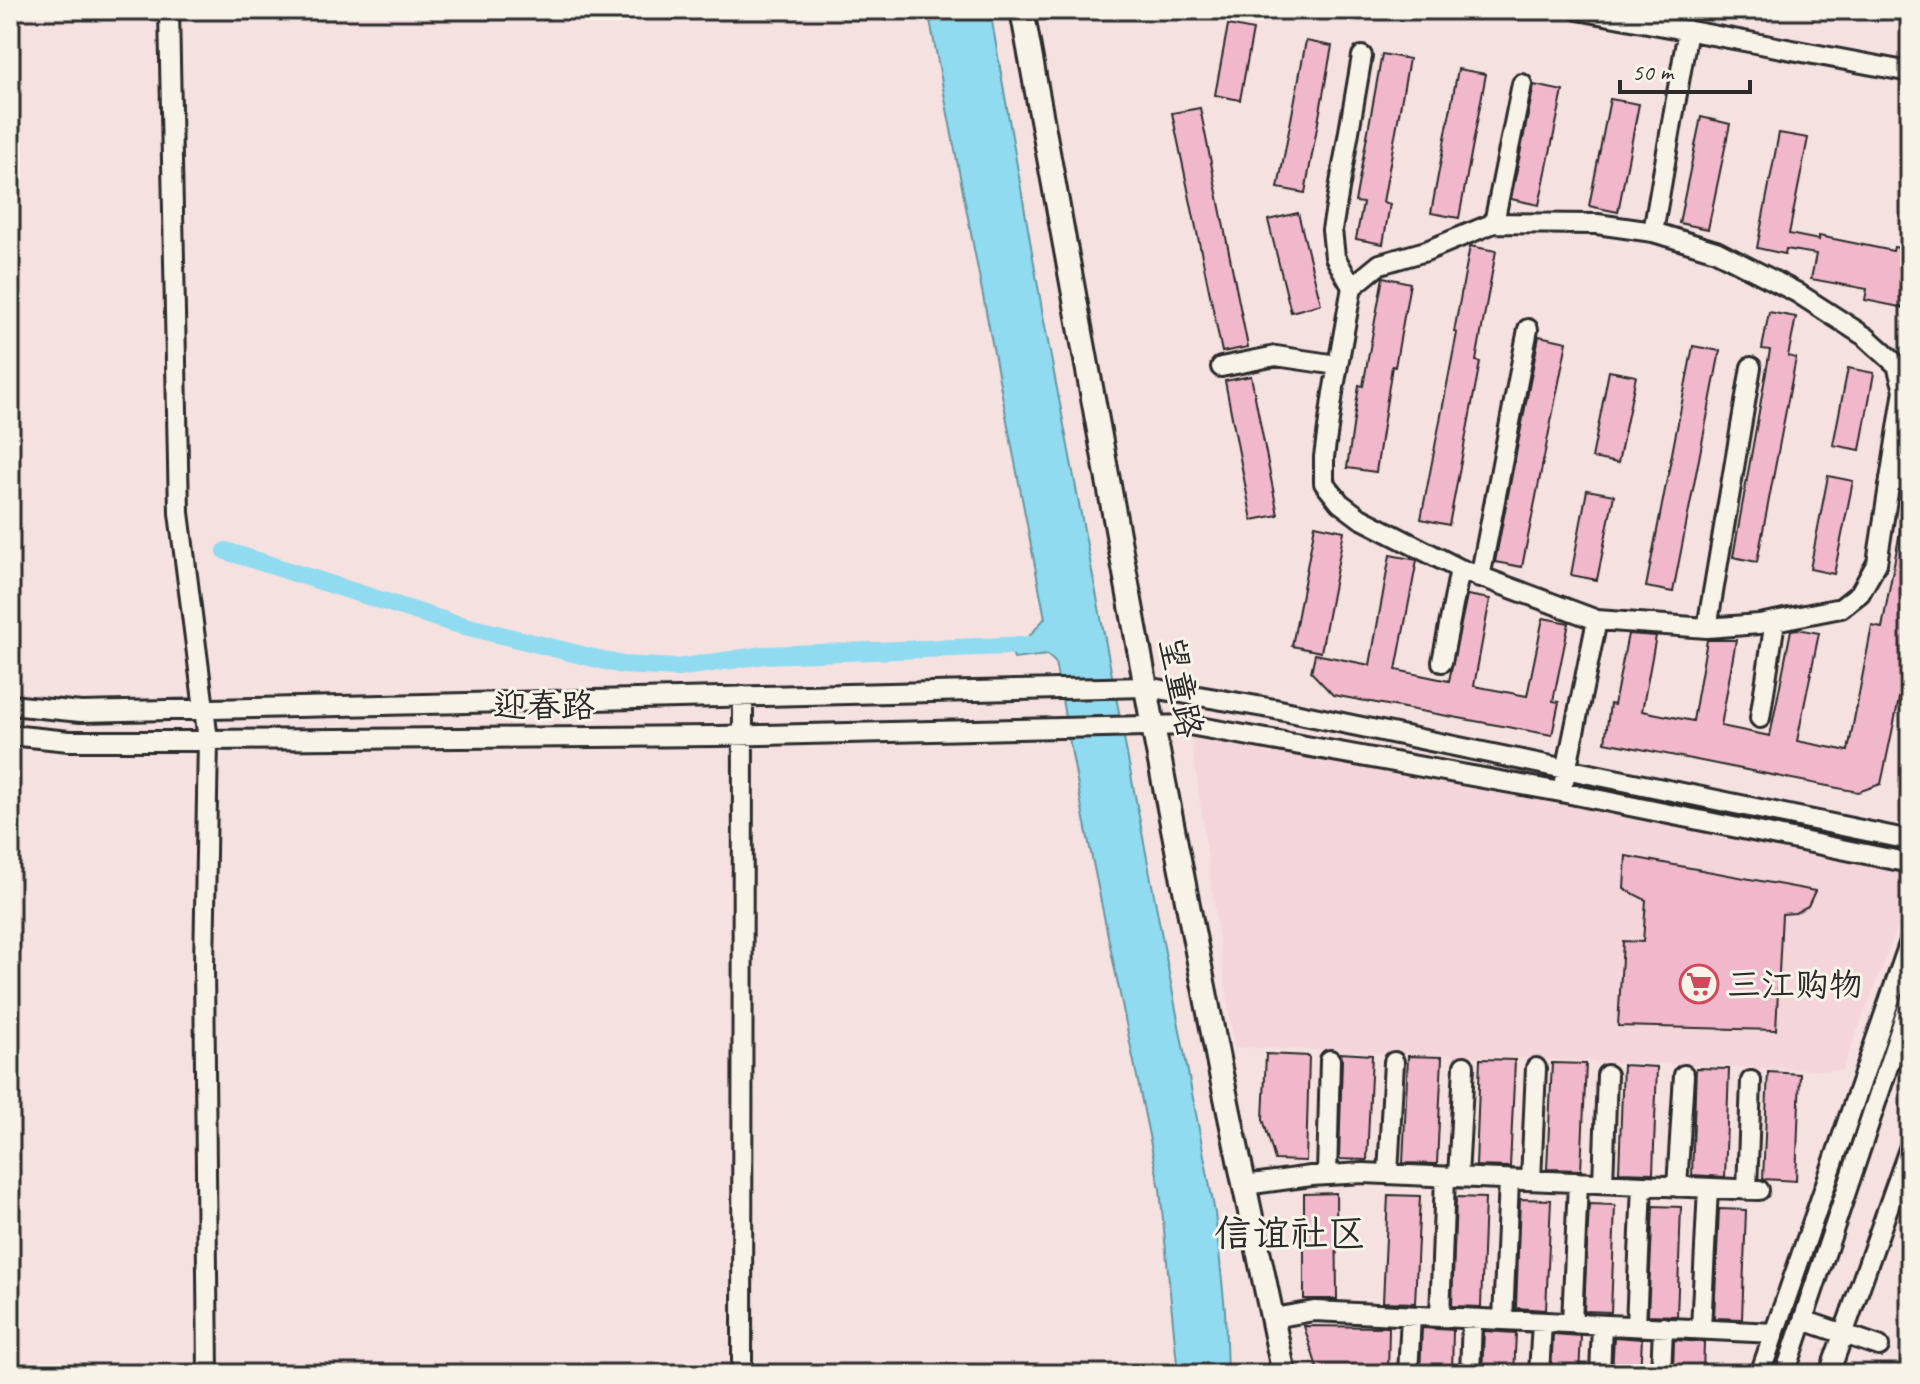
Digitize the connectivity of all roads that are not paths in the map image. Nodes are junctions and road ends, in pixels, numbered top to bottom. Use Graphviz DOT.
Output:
graph roads {
  1 [pos="169,10"];
  2 [pos="1022,10"];
  3 [pos="1590,11"];
  4 [pos="1688,30"];
  5 [pos="1362,56"];
  6 [pos="1910,72"];
  7 [pos="1522,84"];
  8 [pos="1494,223"];
  9 [pos="1653,232"];
  10 [pos="1352,287"];
  11 [pos="1528,329"];
  12 [pos="1337,365"];
  13 [pos="1221,367"];
  14 [pos="1751,367"];
  15 [pos="1890,478"];
  16 [pos="1910,482"];
  17 [pos="1460,569"];
  18 [pos="1480,578"];
  19 [pos="1597,620"];
  20 [pos="1775,621"];
  21 [pos="1707,628"];
  22 [pos="1442,662"];
  23 [pos="1146,687"];
  24 [pos="743,696"];
  25 [pos="10,705"];
  26 [pos="202,710"];
  27 [pos="1760,718"];
  28 [pos="1153,726"];
  29 [pos="10,735"];
  30 [pos="742,736"];
  31 [pos="208,740"];
  32 [pos="1567,769"];
  33 [pos="1561,792"];
  34 [pos="1910,840"];
  35 [pos="1910,863"];
  36 [pos="1910,941"];
  37 [pos="1910,1001"];
  38 [pos="1330,1060"];
  39 [pos="1394,1062"];
  40 [pos="1464,1066"];
  41 [pos="1536,1068"];
  42 [pos="1607,1075"];
  43 [pos="1684,1075"];
  44 [pos="1751,1081"];
  45 [pos="1910,1146"];
  46 [pos="1388,1174"];
  47 [pos="1327,1175"];
  48 [pos="1452,1177"];
  49 [pos="1509,1180"];
  50 [pos="1531,1180"];
  51 [pos="1578,1182"];
  52 [pos="1603,1183"];
  53 [pos="1245,1185"];
  54 [pos="1642,1185"];
  55 [pos="1677,1187"];
  56 [pos="1708,1188"];
  57 [pos="1411,1316"];
  58 [pos="1440,1317"];
  59 [pos="1273,1318"];
  60 [pos="1472,1319"];
  61 [pos="1503,1320"];
  62 [pos="1803,1320"];
  63 [pos="1542,1322"];
  64 [pos="1572,1323"];
  65 [pos="1602,1325"];
  66 [pos="1636,1326"];
  67 [pos="1663,1327"];
  68 [pos="1701,1329"];
  69 [pos="1843,1332"];
  70 [pos="1774,1333"];
  71 [pos="1879,1346"];
  72 [pos="208,1374"];
  73 [pos="742,1374"];
  74 [pos="1284,1374"];
  75 [pos="1408,1374"];
  76 [pos="1470,1374"];
  77 [pos="1539,1374"];
  78 [pos="1600,1374"];
  79 [pos="1661,1374"];
  80 [pos="1760,1374"];
  81 [pos="1785,1374"];
  82 [pos="1829,1374"];
  1 -- 26 [label="street"];
  2 -- 23 [label="main road, 望童路"];
  3 -- 4 [label="street"];
  4 -- 6 [label="street"];
  4 -- 9 [label="street"];
  5 -- 10 [label="street"];
  7 -- 8 [label="street"];
  8 -- 9 [label="street"];
  8 -- 10 [label="street"];
  9 -- 15 [label="street"];
  10 -- 12 [label="street"];
  11 -- 18 [label="street"];
  12 -- 13 [label="street"];
  12 -- 17 [label="street"];
  14 -- 21 [label="street"];
  15 -- 16 [label="street"];
  15 -- 20 [label="street"];
  17 -- 18 [label="street"];
  17 -- 22 [label="street"];
  18 -- 19 [label="street"];
  19 -- 21 [label="street"];
  19 -- 32 [label="street"];
  20 -- 21 [label="street"];
  20 -- 27 [label="street"];
  23 -- 24 [label="street, 迎春路"];
  23 -- 28 [label="main road, 望童路"];
  23 -- 32 [label="street, 迎春路"];
  24 -- 26 [label="street, 迎春路"];
  24 -- 30 [label="street"];
  25 -- 26 [label="street, 迎春路"];
  26 -- 31 [label="street"];
  28 -- 30 [label="street, 迎春路"];
  28 -- 33 [label="street, 迎春路"];
  28 -- 53 [label="main road, 望童路"];
  29 -- 31 [label="street, 迎春路"];
  30 -- 31 [label="street, 迎春路"];
  30 -- 73 [label="street"];
  31 -- 72 [label="street"];
  32 -- 33 [label="street"];
  32 -- 34 [label="street, 迎春路"];
  33 -- 35 [label="street, 迎春路"];
  36 -- 70 [label="street"];
  37 -- 62 [label="street"];
  38 -- 47 [label="street"];
  39 -- 46 [label="street"];
  40 -- 48 [label="street"];
  41 -- 50 [label="street"];
  42 -- 52 [label="street"];
  43 -- 55 [label="street"];
  44 -- 56 [label="street"];
  45 -- 69 [label="street"];
  46 -- 47 [label="street"];
  46 -- 48 [label="street"];
  47 -- 53 [label="street"];
  48 -- 49 [label="street"];
  48 -- 58 [label="street"];
  49 -- 50 [label="street"];
  49 -- 61 [label="street"];
  50 -- 51 [label="street"];
  51 -- 52 [label="street"];
  51 -- 64 [label="street"];
  52 -- 54 [label="street"];
  53 -- 59 [label="main road, 望童路"];
  54 -- 55 [label="street"];
  54 -- 66 [label="street"];
  55 -- 56 [label="street"];
  56 -- 68 [label="street"];
  57 -- 58 [label="street"];
  57 -- 59 [label="street"];
  57 -- 75 [label="street"];
  58 -- 60 [label="street"];
  59 -- 74 [label="main road, 望童路"];
  60 -- 61 [label="street"];
  60 -- 76 [label="street"];
  61 -- 63 [label="street"];
  62 -- 69 [label="street"];
  62 -- 81 [label="street"];
  63 -- 64 [label="street"];
  63 -- 77 [label="street"];
  64 -- 65 [label="street"];
  65 -- 66 [label="street"];
  65 -- 78 [label="street"];
  66 -- 67 [label="street"];
  67 -- 68 [label="street"];
  67 -- 79 [label="street"];
  68 -- 70 [label="street"];
  69 -- 71 [label="street"];
  69 -- 82 [label="street"];
  70 -- 80 [label="street"];
}
